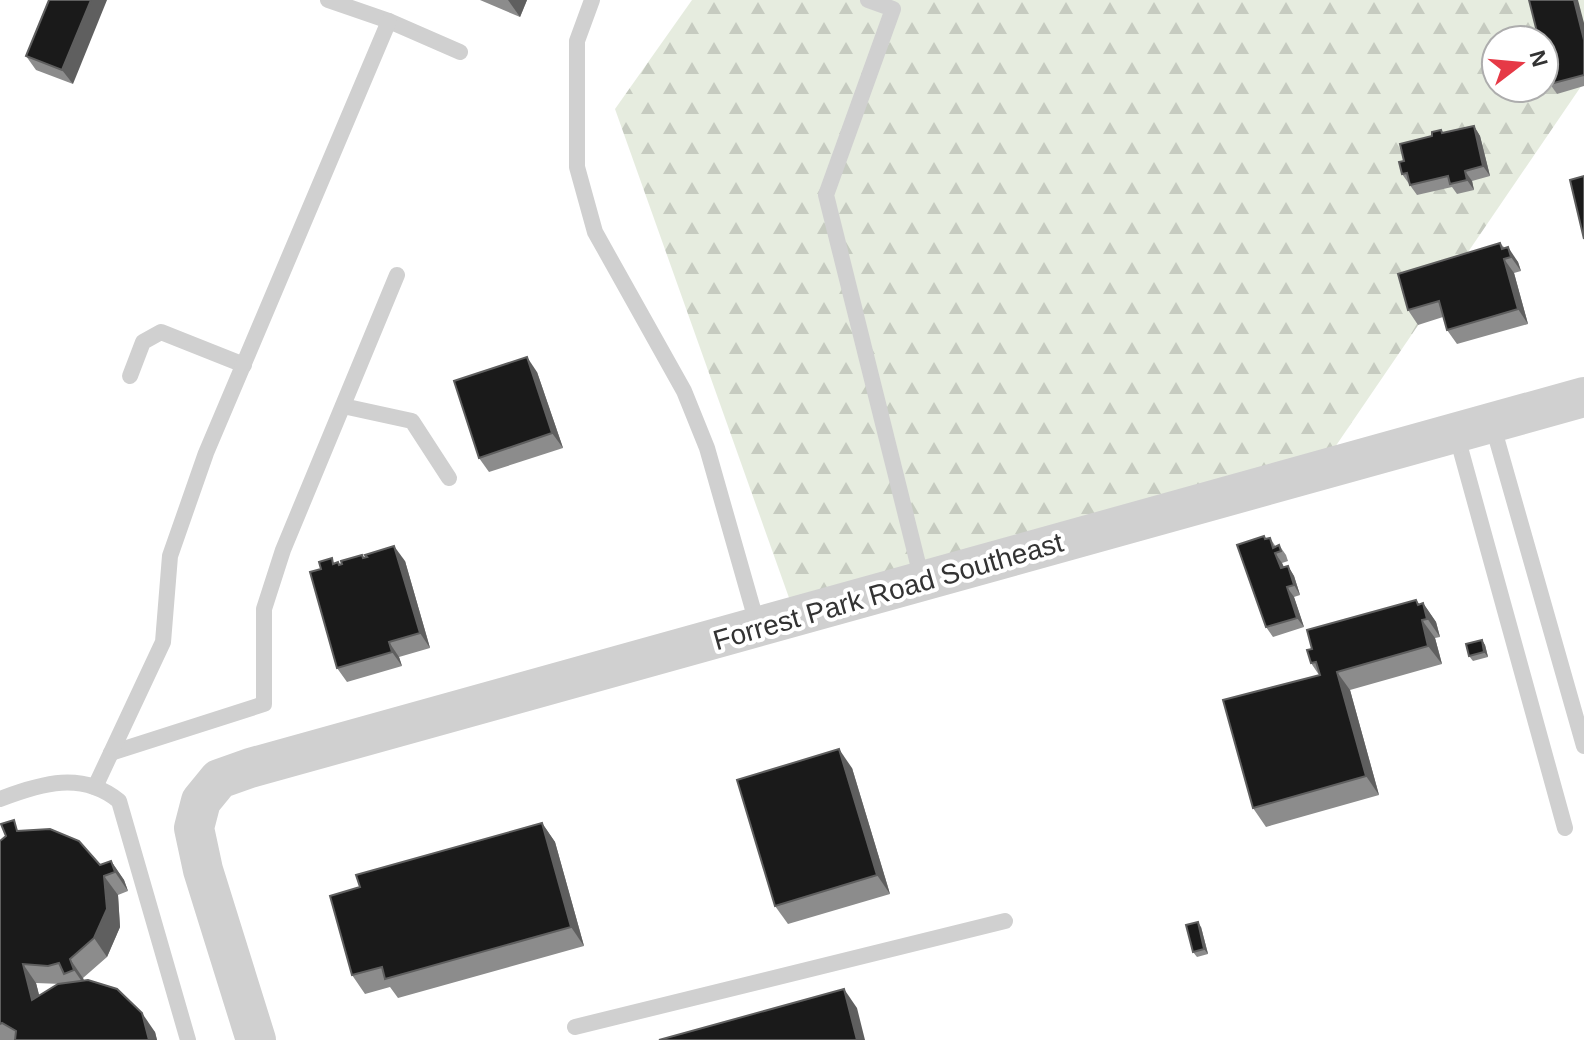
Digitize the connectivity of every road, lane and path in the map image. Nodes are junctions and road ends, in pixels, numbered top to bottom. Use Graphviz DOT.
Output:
graph roads {
  1 [pos="328,0"];
  2 [pos="592,0"];
  3 [pos="868,0"];
  4 [pos="389,21"];
  5 [pos="460,52"];
  6 [pos="397,275"];
  7 [pos="244,365"];
  8 [pos="130,376"];
  9 [pos="1584,397"];
  10 [pos="343,406"];
  11 [pos="1474,428"];
  12 [pos="449,478"];
  13 [pos="923,581"];
  14 [pos="758,627"];
  15 [pos="1584,746"];
  16 [pos="111,753"];
  17 [pos="95,787"];
  18 [pos="0,799"];
  19 [pos="1565,828"];
  20 [pos="1005,921"];
  21 [pos="575,1027"];
  22 [pos="188,1040"];
  23 [pos="256,1040"];
  1 -- 4 [label="lane"];
  2 -- 14 [label="lane"];
  3 -- 13 [label="lane"];
  4 -- 5 [label="lane"];
  4 -- 7 [label="lane"];
  6 -- 10 [label="lane"];
  7 -- 8 [label="lane"];
  7 -- 16 [label="lane"];
  9 -- 11 [label="street, Forrest Park Road Southeast"];
  10 -- 12 [label="lane"];
  10 -- 16 [label="lane"];
  11 -- 13 [label="street, Forrest Park Road Southeast"];
  11 -- 15 [label="lane"];
  11 -- 19 [label="lane"];
  13 -- 14 [label="street, Forrest Park Road Southeast"];
  14 -- 23 [label="street, Forrest Park Road Southeast"];
  16 -- 17 [label="lane"];
  17 -- 18 [label="lane"];
  17 -- 22 [label="lane"];
  20 -- 21 [label="lane"];
}
